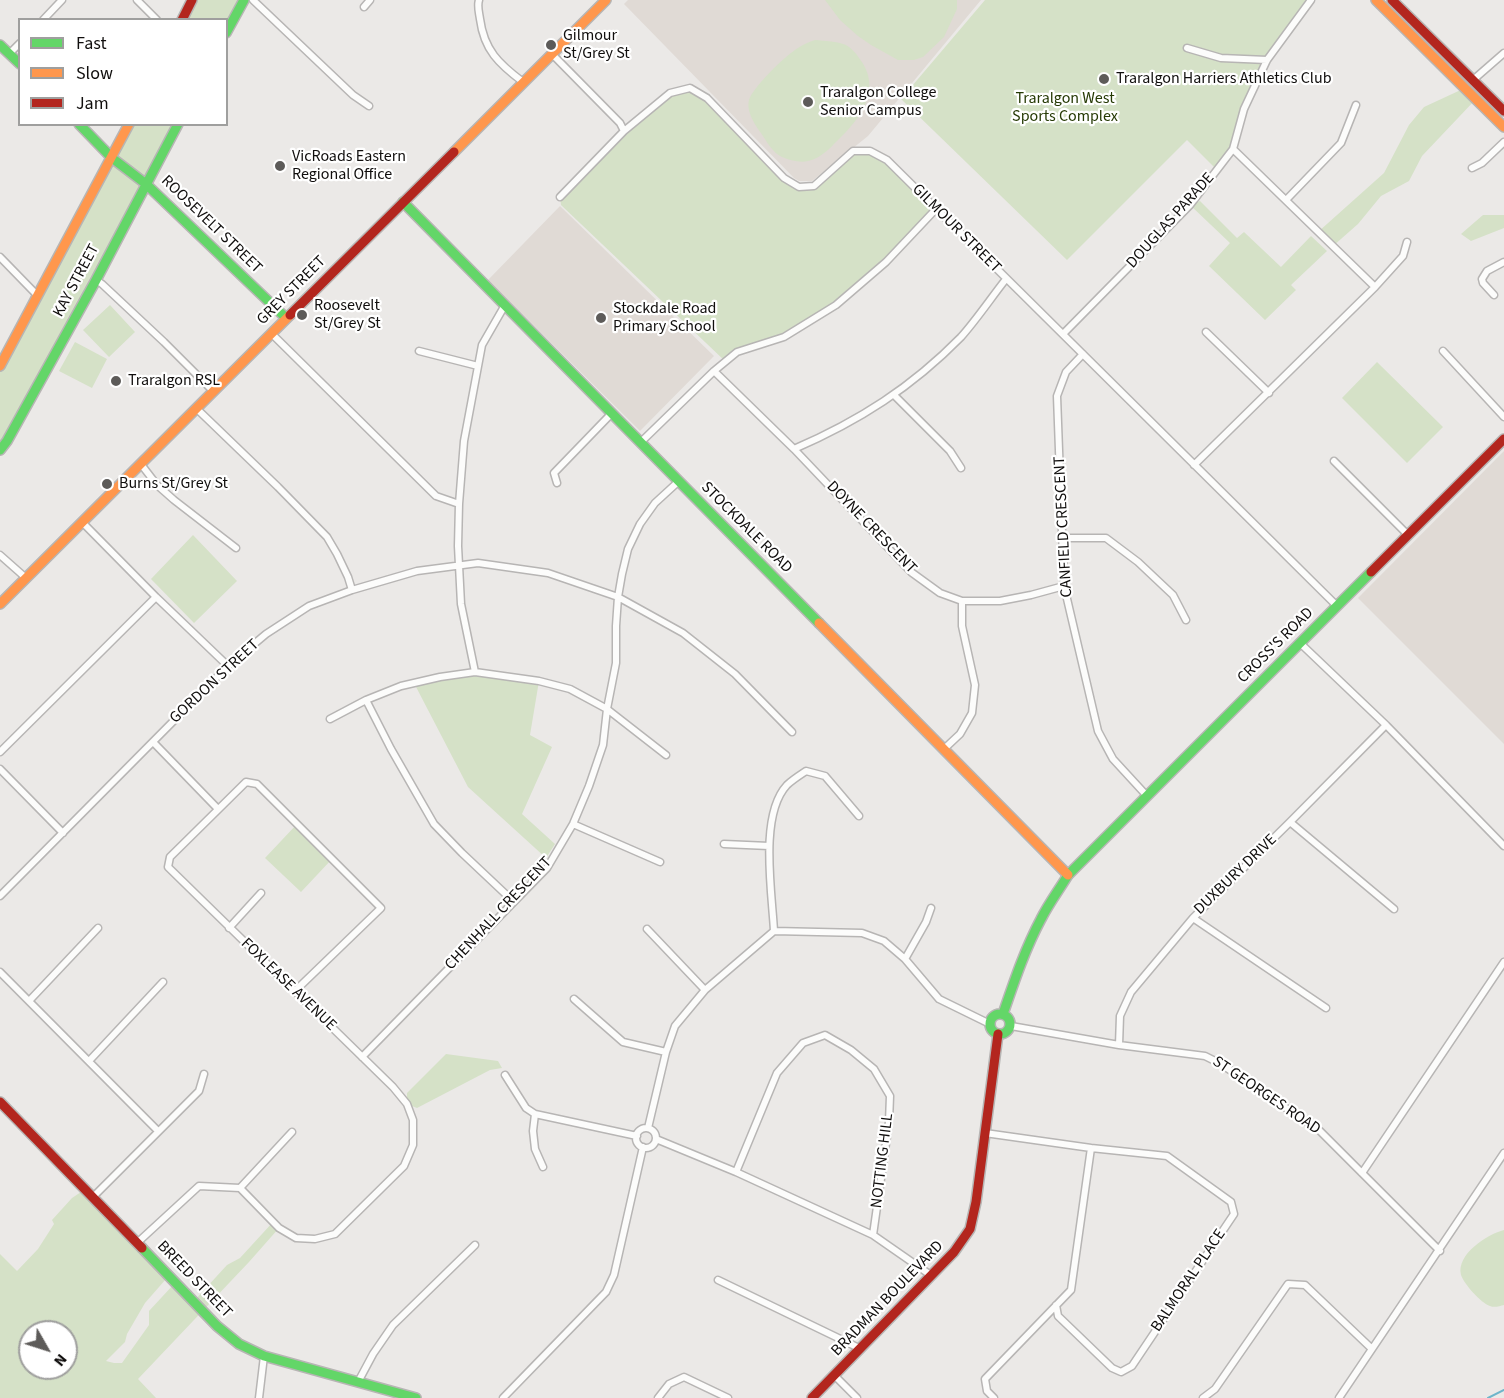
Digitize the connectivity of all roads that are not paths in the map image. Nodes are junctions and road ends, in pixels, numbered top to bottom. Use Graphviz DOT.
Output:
graph roads {
  1 [pos="62,0"];
  2 [pos="137,0"];
  3 [pos="192,0"];
  4 [pos="244,0"];
  5 [pos="253,0"];
  6 [pos="370,0"];
  7 [pos="479,0"];
  8 [pos="606,0"];
  9 [pos="1311,0"];
  10 [pos="1376,0"];
  11 [pos="1392,0"];
  12 [pos="364,7"];
  13 [pos="45,18"];
  14 [pos="155,18"];
  15 [pos="183,18"];
  16 [pos="228,29"];
  17 [pos="0,45"];
  18 [pos="18,46"];
  19 [pos="1186,48"];
  20 [pos="1504,53"];
  21 [pos="9,54"];
  22 [pos="552,54"];
  23 [pos="1267,60"];
  24 [pos="18,62"];
  25 [pos="1473,80"];
  26 [pos="523,82"];
  27 [pos="1465,88"];
  28 [pos="1356,105"];
  29 [pos="369,106"];
  30 [pos="1504,111"];
  31 [pos="81,126"];
  32 [pos="128,126"];
  33 [pos="177,126"];
  34 [pos="1504,127"];
  35 [pos="624,131"];
  36 [pos="1504,142"];
  37 [pos="1233,149"];
  38 [pos="112,158"];
  39 [pos="1472,168"];
  40 [pos="146,184"];
  41 [pos="560,197"];
  42 [pos="1286,200"];
  43 [pos="403,202"];
  44 [pos="936,209"];
  45 [pos="1407,242"];
  46 [pos="0,257"];
  47 [pos="1504,262"];
  48 [pos="1006,279"];
  49 [pos="96,280"];
  50 [pos="1375,287"];
  51 [pos="37,295"];
  52 [pos="1494,295"];
  53 [pos="505,305"];
  54 [pos="286,318"];
  55 [pos="1206,332"];
  56 [pos="271,333"];
  57 [pos="1063,334"];
  58 [pos="419,351"];
  59 [pos="1443,351"];
  60 [pos="1083,354"];
  61 [pos="0,366"];
  62 [pos="478,366"];
  63 [pos="714,371"];
  64 [pos="213,391"];
  65 [pos="1269,393"];
  66 [pos="894,395"];
  67 [pos="196,408"];
  68 [pos="612,413"];
  69 [pos="1504,417"];
  70 [pos="4,438"];
  71 [pos="1504,439"];
  72 [pos="641,442"];
  73 [pos="794,449"];
  74 [pos="0,450"];
  75 [pos="1334,461"];
  76 [pos="140,464"];
  77 [pos="1194,465"];
  78 [pos="961,468"];
  79 [pos="679,481"];
  80 [pos="557,483"];
  81 [pos="459,504"];
  82 [pos="82,522"];
  83 [pos="1408,535"];
  84 [pos="1063,538"];
  85 [pos="236,548"];
  86 [pos="0,555"];
  87 [pos="460,566"];
  88 [pos="26,578"];
  89 [pos="1064,586"];
  90 [pos="352,590"];
  91 [pos="156,597"];
  92 [pos="618,597"];
  93 [pos="962,601"];
  94 [pos="0,604"];
  95 [pos="1337,606"];
  96 [pos="1186,620"];
  97 [pos="1300,644"];
  98 [pos="228,666"];
  99 [pos="475,672"];
  100 [pos="366,700"];
  101 [pos="607,709"];
  102 [pos="330,719"];
  103 [pos="1386,725"];
  104 [pos="792,732"];
  105 [pos="153,742"];
  106 [pos="944,749"];
  107 [pos="0,752"];
  108 [pos="666,754"];
  109 [pos="0,769"];
  110 [pos="1147,796"];
  111 [pos="218,809"];
  112 [pos="859,816"];
  113 [pos="1290,822"];
  114 [pos="573,824"];
  115 [pos="63,833"];
  116 [pos="724,844"];
  117 [pos="769,846"];
  118 [pos="1504,846"];
  119 [pos="660,862"];
  120 [pos="1068,875"];
  121 [pos="261,893"];
  122 [pos="0,896"];
  123 [pos="514,902"];
  124 [pos="931,908"];
  125 [pos="1394,909"];
  126 [pos="1193,918"];
  127 [pos="98,928"];
  128 [pos="229,928"];
  129 [pos="647,929"];
  130 [pos="774,931"];
  131 [pos="905,959"];
  132 [pos="1504,962"];
  133 [pos="0,972"];
  134 [pos="163,982"];
  135 [pos="705,990"];
  136 [pos="296,991"];
  137 [pos="573,999"];
  138 [pos="29,1001"];
  139 [pos="1326,1008"];
  140 [pos="1003,1014"];
  141 [pos="990,1024"];
  142 [pos="1011,1026"];
  143 [pos="998,1034"];
  144 [pos="1119,1045"];
  145 [pos="666,1052"];
  146 [pos="362,1057"];
  147 [pos="89,1061"];
  148 [pos="204,1074"];
  149 [pos="505,1075"];
  150 [pos="0,1103"];
  151 [pos="535,1114"];
  152 [pos="648,1128"];
  153 [pos="158,1131"];
  154 [pos="292,1132"];
  155 [pos="985,1133"];
  156 [pos="637,1136"];
  157 [pos="656,1139"];
  158 [pos="643,1147"];
  159 [pos="1091,1148"];
  160 [pos="1504,1153"];
  161 [pos="543,1167"];
  162 [pos="735,1172"];
  163 [pos="1362,1173"];
  164 [pos="240,1188"];
  165 [pos="92,1198"];
  166 [pos="873,1235"];
  167 [pos="137,1244"];
  168 [pos="475,1245"];
  169 [pos="1440,1251"];
  170 [pos="932,1276"];
  171 [pos="718,1280"];
  172 [pos="1056,1305"];
  173 [pos="861,1348"];
  174 [pos="1372,1349"];
  175 [pos="264,1356"];
  176 [pos="834,1375"];
  177 [pos="358,1382"];
  178 [pos="259,1398"];
  179 [pos="416,1398"];
  180 [pos="503,1398"];
  181 [pos="658,1398"];
  182 [pos="728,1398"];
  183 [pos="812,1398"];
  184 [pos="857,1398"];
  185 [pos="994,1398"];
  186 [pos="1203,1398"];
  187 [pos="1340,1398"];
  1 -- 13 [label="street"];
  2 -- 14 [label="street"];
  3 -- 15 [label="street"];
  4 -- 16 [label="street"];
  5 -- 29 [label="street"];
  6 -- 12 [label="street"];
  7 -- 26 [label="street"];
  8 -- 22 [label="street, GREY STREET"];
  9 -- 23 [label="street, DOUGLAS PARADE"];
  10 -- 27 [label="street"];
  11 -- 25 [label="street"];
  17 -- 21 [label="street"];
  18 -- 21 [label="street"];
  19 -- 23 [label="street"];
  20 -- 25 [label="street"];
  21 -- 24 [label="street"];
  22 -- 26 [label="street, GREY STREET"];
  22 -- 35 [label="street"];
  23 -- 37 [label="street, DOUGLAS PARADE"];
  25 -- 27 [label="street"];
  25 -- 30 [label="street"];
  26 -- 43 [label="street, GREY STREET"];
  27 -- 34 [label="street"];
  28 -- 42 [label="street"];
  31 -- 38 [label="street, ROOSEVELT STREET"];
  32 -- 38 [label="street, KAY STREET"];
  33 -- 40 [label="street, KAY STREET"];
  35 -- 41 [label="street"];
  35 -- 44 [label="street, GILMOUR STREET"];
  36 -- 39 [label="street"];
  37 -- 42 [label="street"];
  37 -- 57 [label="street, DOUGLAS PARADE"];
  38 -- 40 [label="street, ROOSEVELT STREET"];
  38 -- 51 [label="street, KAY STREET"];
  40 -- 49 [label="street, KAY STREET"];
  40 -- 54 [label="street, ROOSEVELT STREET"];
  42 -- 50 [label="street"];
  43 -- 53 [label="street, STOCKDALE ROAD"];
  43 -- 54 [label="street, GREY STREET"];
  44 -- 48 [label="street, GILMOUR STREET"];
  44 -- 63 [label="street"];
  45 -- 50 [label="street"];
  46 -- 51 [label="street"];
  47 -- 52 [label="street"];
  48 -- 57 [label="street, GILMOUR STREET"];
  48 -- 66 [label="street"];
  49 -- 64 [label="street"];
  49 -- 70 [label="street, KAY STREET"];
  50 -- 65 [label="street"];
  51 -- 61 [label="street, KAY STREET"];
  53 -- 62 [label="street"];
  53 -- 68 [label="street, STOCKDALE ROAD"];
  54 -- 56 [label="street, GREY STREET"];
  55 -- 65 [label="street"];
  56 -- 64 [label="street, GREY STREET"];
  56 -- 81 [label="street"];
  57 -- 60 [label="street, GILMOUR STREET"];
  58 -- 62 [label="street"];
  59 -- 69 [label="street"];
  60 -- 77 [label="street, GILMOUR STREET"];
  60 -- 84 [label="street, CANFIELD CRESCENT"];
  62 -- 81 [label="street"];
  63 -- 72 [label="street"];
  63 -- 73 [label="street, DOYNE CRESCENT"];
  64 -- 67 [label="street, GREY STREET"];
  65 -- 77 [label="street"];
  66 -- 73 [label="street"];
  66 -- 78 [label="street"];
  67 -- 76 [label="street, GREY STREET"];
  67 -- 90 [label="street"];
  68 -- 72 [label="street, STOCKDALE ROAD"];
  68 -- 80 [label="street"];
  70 -- 74 [label="street, KAY STREET"];
  71 -- 83 [label="street, CROSS'S ROAD"];
  72 -- 79 [label="street, STOCKDALE ROAD"];
  73 -- 93 [label="street, DOYNE CRESCENT"];
  75 -- 83 [label="street"];
  76 -- 82 [label="street, GREY STREET"];
  76 -- 85 [label="street"];
  77 -- 95 [label="street, GILMOUR STREET"];
  79 -- 92 [label="street, CHENHALL CRESCENT"];
  79 -- 106 [label="street, STOCKDALE ROAD"];
  81 -- 87 [label="street"];
  82 -- 88 [label="street, GREY STREET"];
  82 -- 91 [label="street"];
  83 -- 95 [label="street, CROSS'S ROAD"];
  84 -- 89 [label="street, CANFIELD CRESCENT"];
  84 -- 96 [label="street"];
  86 -- 88 [label="street"];
  87 -- 90 [label="street, GORDON STREET"];
  87 -- 92 [label="street, GORDON STREET"];
  87 -- 99 [label="street"];
  88 -- 94 [label="street, GREY STREET"];
  89 -- 93 [label="street, DOYNE CRESCENT"];
  89 -- 110 [label="street, CANFIELD CRESCENT"];
  90 -- 98 [label="street, GORDON STREET"];
  91 -- 98 [label="street"];
  91 -- 107 [label="street"];
  92 -- 101 [label="street, CHENHALL CRESCENT"];
  92 -- 104 [label="street, GORDON STREET"];
  93 -- 106 [label="street"];
  95 -- 97 [label="street, CROSS'S ROAD"];
  97 -- 103 [label="street"];
  97 -- 110 [label="street, CROSS'S ROAD"];
  98 -- 105 [label="street, GORDON STREET"];
  99 -- 100 [label="street"];
  99 -- 101 [label="street"];
  100 -- 102 [label="street"];
  100 -- 123 [label="street"];
  101 -- 108 [label="street"];
  101 -- 114 [label="street, CHENHALL CRESCENT"];
  103 -- 113 [label="street, DUXBURY DRIVE"];
  103 -- 118 [label="street"];
  105 -- 111 [label="street"];
  105 -- 115 [label="street, GORDON STREET"];
  106 -- 120 [label="street, STOCKDALE ROAD"];
  109 -- 115 [label="street"];
  110 -- 120 [label="street, CROSS'S ROAD"];
  111 -- 128 [label="street, FOXLEASE AVENUE"];
  111 -- 136 [label="street"];
  112 -- 117 [label="street"];
  113 -- 125 [label="street"];
  113 -- 126 [label="street, DUXBURY DRIVE"];
  114 -- 119 [label="street"];
  114 -- 123 [label="street, CHENHALL CRESCENT"];
  115 -- 122 [label="street, GORDON STREET"];
  116 -- 117 [label="street"];
  117 -- 130 [label="street"];
  120 -- 140 [label="street"];
  121 -- 128 [label="street"];
  123 -- 146 [label="street, CHENHALL CRESCENT"];
  124 -- 131 [label="street"];
  126 -- 139 [label="street"];
  126 -- 144 [label="street, DUXBURY DRIVE"];
  127 -- 138 [label="street"];
  128 -- 136 [label="street, FOXLEASE AVENUE"];
  129 -- 135 [label="street"];
  130 -- 131 [label="street"];
  130 -- 135 [label="street"];
  131 -- 141 [label="street"];
  132 -- 163 [label="street"];
  133 -- 138 [label="street"];
  134 -- 147 [label="street"];
  135 -- 145 [label="street"];
  136 -- 146 [label="street, FOXLEASE AVENUE"];
  137 -- 145 [label="street"];
  138 -- 147 [label="street"];
  140 -- 141 [label="street"];
  140 -- 142 [label="street"];
  141 -- 143 [label="street"];
  142 -- 143 [label="street"];
  142 -- 144 [label="street, ST GEORGES ROAD"];
  143 -- 155 [label="street, BRADMAN BOULEVARD"];
  144 -- 163 [label="street, ST GEORGES ROAD"];
  145 -- 152 [label="street"];
  146 -- 164 [label="street, FOXLEASE AVENUE"];
  147 -- 153 [label="street"];
  148 -- 153 [label="street"];
  149 -- 151 [label="street"];
  150 -- 165 [label="street, BREED STREET"];
  151 -- 156 [label="street"];
  151 -- 161 [label="street"];
  152 -- 156 [label="street"];
  152 -- 157 [label="street"];
  153 -- 165 [label="street"];
  154 -- 164 [label="street"];
  155 -- 159 [label="street, BALMORAL PLACE"];
  155 -- 170 [label="street, BRADMAN BOULEVARD"];
  156 -- 158 [label="street"];
  157 -- 158 [label="street"];
  157 -- 162 [label="street"];
  158 -- 180 [label="street"];
  159 -- 172 [label="street"];
  159 -- 172 [label="street, BALMORAL PLACE"];
  160 -- 169 [label="street"];
  162 -- 166 [label="street"];
  162 -- 166 [label="street, NOTTING HILL"];
  163 -- 169 [label="street, ST GEORGES ROAD"];
  164 -- 167 [label="street"];
  165 -- 167 [label="street, BREED STREET"];
  166 -- 170 [label="street"];
  167 -- 175 [label="street, BREED STREET"];
  168 -- 177 [label="street"];
  169 -- 174 [label="street"];
  170 -- 173 [label="street, BRADMAN BOULEVARD"];
  171 -- 173 [label="street"];
  172 -- 185 [label="street"];
  173 -- 176 [label="street, BRADMAN BOULEVARD"];
  174 -- 186 [label="street"];
  174 -- 187 [label="street"];
  175 -- 177 [label="street, BREED STREET"];
  175 -- 178 [label="street"];
  176 -- 183 [label="street, BRADMAN BOULEVARD"];
  176 -- 184 [label="street"];
  177 -- 179 [label="street, BREED STREET"];
  181 -- 182 [label="street"];
}
